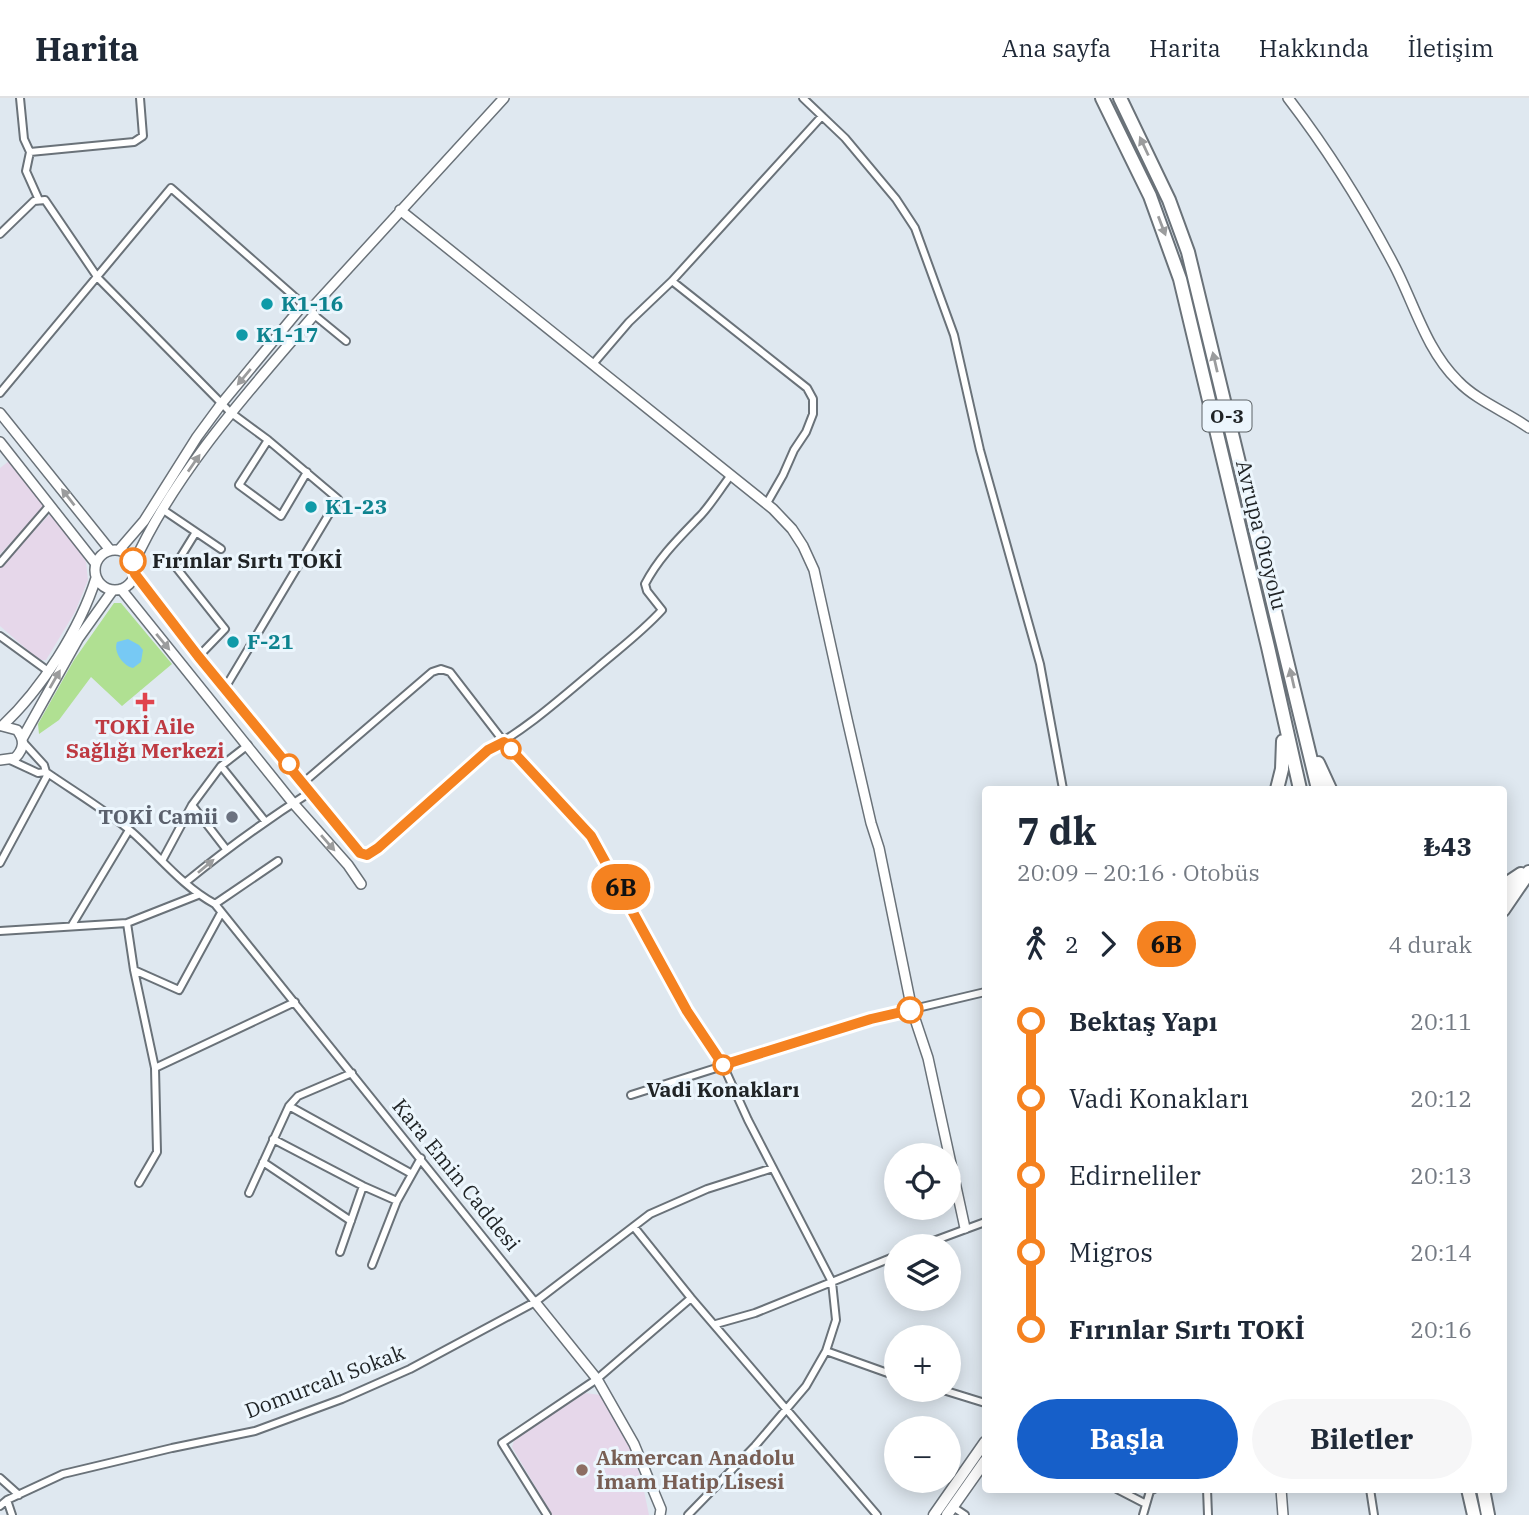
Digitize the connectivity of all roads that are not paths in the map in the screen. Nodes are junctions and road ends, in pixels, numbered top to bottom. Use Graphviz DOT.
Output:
graph roads {
  1 [pos="20,98"];
  2 [pos="140,98"];
  3 [pos="504,98"];
  4 [pos="803,98"];
  5 [pos="1102,98"];
  6 [pos="1120,98"];
  7 [pos="1288,98"];
  8 [pos="822,116"];
  9 [pos="30,152"];
  10 [pos="39,200"];
  11 [pos="400,209"];
  12 [pos="0,234"];
  13 [pos="98,278"];
  14 [pos="672,281"];
  15 [pos="309,310"];
  16 [pos="346,341"];
  17 [pos="593,364"];
  18 [pos="0,393"];
  19 [pos="222,403"];
  20 [pos="230,412"];
  21 [pos="0,413"];
  22 [pos="1529,428"];
  23 [pos="268,440"];
  24 [pos="0,442"];
  25 [pos="307,472"];
  26 [pos="731,475"];
  27 [pos="767,503"];
  28 [pos="50,505"];
  29 [pos="162,509"];
  30 [pos="197,532"];
  31 [pos="222,549"];
  32 [pos="115,550"];
  33 [pos="0,563"];
  34 [pos="134,563"];
  35 [pos="96,564"];
  36 [pos="135,574"];
  37 [pos="96,578"];
  38 [pos="117,590"];
  39 [pos="0,636"];
  40 [pos="198,656"];
  41 [pos="48,671"];
  42 [pos="225,688"];
  43 [pos="1282,712"];
  44 [pos="1,727"];
  45 [pos="22,740"];
  46 [pos="504,742"];
  47 [pos="1308,744"];
  48 [pos="248,746"];
  49 [pos="3,761"];
  50 [pos="221,766"];
  51 [pos="47,773"];
  52 [pos="304,782"];
  53 [pos="1062,786"];
  54 [pos="1278,786"];
  55 [pos="1299,786"];
  56 [pos="1317,786"];
  57 [pos="1328,786"];
  58 [pos="312,792"];
  59 [pos="293,803"];
  60 [pos="192,805"];
  61 [pos="265,821"];
  62 [pos="129,830"];
  63 [pos="226,849"];
  64 [pos="360,853"];
  65 [pos="163,859"];
  66 [pos="278,861"];
  67 [pos="0,863"];
  68 [pos="1527,869"];
  69 [pos="186,883"];
  70 [pos="1507,883"];
  71 [pos="361,884"];
  72 [pos="1507,891"];
  73 [pos="198,895"];
  74 [pos="1507,903"];
  75 [pos="215,904"];
  76 [pos="221,912"];
  77 [pos="127,923"];
  78 [pos="72,925"];
  79 [pos="0,931"];
  80 [pos="134,970"];
  81 [pos="982,993"];
  82 [pos="295,1002"];
  83 [pos="912,1010"];
  84 [pos="723,1065"];
  85 [pos="155,1068"];
  86 [pos="352,1073"];
  87 [pos="631,1095"];
  88 [pos="289,1106"];
  89 [pos="273,1139"];
  90 [pos="421,1158"];
  91 [pos="263,1162"];
  92 [pos="773,1168"];
  93 [pos="412,1174"];
  94 [pos="139,1183"];
  95 [pos="363,1186"];
  96 [pos="249,1193"];
  97 [pos="397,1201"];
  98 [pos="351,1221"];
  99 [pos="982,1223"];
  100 [pos="634,1227"];
  101 [pos="965,1228"];
  102 [pos="950,1234"];
  103 [pos="340,1252"];
  104 [pos="884,1261"];
  105 [pos="372,1265"];
  106 [pos="832,1282"];
  107 [pos="691,1298"];
  108 [pos="535,1301"];
  109 [pos="716,1324"];
  110 [pos="826,1351"];
  111 [pos="884,1372"];
  112 [pos="597,1379"];
  113 [pos="961,1395"];
  114 [pos="982,1401"];
  115 [pos="787,1409"];
  116 [pos="982,1447"];
  117 [pos="982,1465"];
  118 [pos="0,1478"];
  119 [pos="1125,1493"];
  120 [pos="1149,1493"];
  121 [pos="1207,1493"];
  122 [pos="1281,1493"];
  123 [pos="1371,1493"];
  124 [pos="1469,1493"];
  125 [pos="1484,1493"];
  126 [pos="19,1495"];
  127 [pos="7,1500"];
  128 [pos="1146,1504"];
  129 [pos="0,1506"];
  130 [pos="950,1511"];
  131 [pos="662,1513"];
  132 [pos="544,1514"];
  133 [pos="12,1515"];
  134 [pos="688,1515"];
  135 [pos="877,1515"];
  136 [pos="934,1515"];
  137 [pos="965,1515"];
  138 [pos="1143,1515"];
  139 [pos="1208,1515"];
  140 [pos="1283,1515"];
  141 [pos="1374,1515"];
  142 [pos="1474,1515"];
  143 [pos="1489,1515"];
  1 -- 9 [label="street"];
  2 -- 9 [label="street"];
  3 -- 11 [label="main road"];
  4 -- 8 [label="street"];
  5 -- 43 [label="highway, Avrupa Otoyolu / O-3, one-way"];
  47 -- 6 [label="highway, Avrupa Otoyolu / O-3, one-way"];
  7 -- 22 [label="main road"];
  8 -- 14 [label="street"];
  8 -- 53 [label="street"];
  9 -- 10 [label="street"];
  10 -- 12 [label="street"];
  10 -- 13 [label="street"];
  11 -- 15 [label="main road"];
  11 -- 17 [label="main road"];
  13 -- 15 [label="street"];
  13 -- 18 [label="street"];
  13 -- 19 [label="street"];
  14 -- 17 [label="street"];
  14 -- 27 [label="street"];
  15 -- 16 [label="street"];
  15 -- 19 [label="main road, one-way"];
  15 -- 20 [label="main road"];
  17 -- 26 [label="main road"];
  19 -- 20 [label="street"];
  19 -- 32 [label="main road"];
  20 -- 23 [label="street"];
  29 -- 20 [label="main road, one-way"];
  32 -- 21 [label="main road, one-way"];
  23 -- 25 [label="street"];
  23 -- 25 [label="street"];
  24 -- 28 [label="main road"];
  25 -- 42 [label="street"];
  26 -- 27 [label="main road"];
  26 -- 46 [label="street"];
  27 -- 83 [label="main road"];
  28 -- 33 [label="street"];
  28 -- 35 [label="main road"];
  29 -- 30 [label="street"];
  29 -- 34 [label="main road"];
  30 -- 31 [label="street"];
  30 -- 40 [label="street"];
  32 -- 34 [label="main road"];
  32 -- 35 [label="main road"];
  34 -- 36 [label="main road"];
  35 -- 37 [label="main road"];
  36 -- 38 [label="main road"];
  36 -- 40 [label="main road"];
  37 -- 38 [label="main road"];
  37 -- 41 [label="main road"];
  45 -- 38 [label="main road, one-way"];
  38 -- 48 [label="main road, one-way"];
  39 -- 41 [label="street"];
  40 -- 42 [label="main road"];
  41 -- 44 [label="main road"];
  42 -- 52 [label="main road"];
  43 -- 54 [label="highway"];
  43 -- 55 [label="highway, Avrupa Otoyolu / O-3"];
  44 -- 45 [label="main road"];
  45 -- 49 [label="main road"];
  45 -- 51 [label="street"];
  46 -- 52 [label="street"];
  46 -- 64 [label="street"];
  46 -- 84 [label="street"];
  47 -- 56 [label="highway, Avrupa Otoyolu / O-3"];
  47 -- 57 [label="highway"];
  48 -- 50 [label="street"];
  48 -- 59 [label="main road"];
  49 -- 51 [label="street"];
  50 -- 60 [label="street"];
  50 -- 61 [label="street"];
  51 -- 62 [label="street, Kara Emin Caddesi"];
  51 -- 67 [label="street"];
  52 -- 58 [label="main road"];
  58 -- 59 [label="street"];
  58 -- 64 [label="main road"];
  59 -- 61 [label="street"];
  59 -- 71 [label="main road, one-way"];
  60 -- 63 [label="street"];
  60 -- 65 [label="street"];
  61 -- 63 [label="street"];
  62 -- 65 [label="street, Kara Emin Caddesi"];
  62 -- 78 [label="street"];
  69 -- 63 [label="street, one-way"];
  65 -- 69 [label="street, Kara Emin Caddesi"];
  66 -- 75 [label="street"];
  68 -- 70 [label="highway"];
  68 -- 72 [label="main road"];
  68 -- 74 [label="highway"];
  69 -- 73 [label="street, Kara Emin Caddesi"];
  73 -- 75 [label="street, Kara Emin Caddesi"];
  73 -- 77 [label="street"];
  75 -- 76 [label="street, Kara Emin Caddesi"];
  76 -- 80 [label="street"];
  76 -- 82 [label="street, Kara Emin Caddesi"];
  77 -- 78 [label="street"];
  77 -- 80 [label="street"];
  78 -- 79 [label="street"];
  80 -- 85 [label="street"];
  81 -- 83 [label="street"];
  82 -- 85 [label="street"];
  82 -- 86 [label="street, Kara Emin Caddesi"];
  83 -- 84 [label="street"];
  83 -- 101 [label="main road"];
  84 -- 87 [label="street"];
  84 -- 92 [label="street"];
  85 -- 94 [label="street"];
  86 -- 88 [label="street"];
  86 -- 90 [label="street, Kara Emin Caddesi"];
  88 -- 89 [label="street"];
  88 -- 93 [label="street"];
  89 -- 91 [label="street"];
  89 -- 95 [label="street"];
  90 -- 93 [label="street"];
  90 -- 108 [label="street, Kara Emin Caddesi"];
  91 -- 96 [label="street"];
  91 -- 98 [label="street"];
  92 -- 100 [label="street, Domurcalı Sokak"];
  92 -- 106 [label="street"];
  93 -- 97 [label="street"];
  95 -- 97 [label="street"];
  95 -- 98 [label="street"];
  97 -- 105 [label="street"];
  98 -- 103 [label="street"];
  99 -- 101 [label="street"];
  100 -- 107 [label="street"];
  100 -- 108 [label="street, Domurcalı Sokak"];
  101 -- 102 [label="street"];
  104 -- 106 [label="street"];
  106 -- 109 [label="street"];
  106 -- 110 [label="street"];
  107 -- 109 [label="street"];
  107 -- 112 [label="street"];
  108 -- 112 [label="main road, Kara Emin Caddesi"];
  108 -- 126 [label="street, Domurcalı Sokak"];
  109 -- 115 [label="street"];
  110 -- 111 [label="street"];
  110 -- 115 [label="street"];
  112 -- 131 [label="main road, Kara Emin Caddesi"];
  112 -- 132 [label="street"];
  113 -- 114 [label="street"];
  115 -- 134 [label="street"];
  115 -- 135 [label="street"];
  116 -- 136 [label="main road"];
  117 -- 130 [label="main road"];
  118 -- 126 [label="street"];
  119 -- 128 [label="street"];
  120 -- 128 [label="street"];
  121 -- 139 [label="street"];
  122 -- 140 [label="main road"];
  123 -- 141 [label="street"];
  124 -- 142 [label="highway"];
  125 -- 143 [label="highway"];
  126 -- 127 [label="street, Domurcalı Sokak"];
  127 -- 129 [label="street, Domurcalı Sokak"];
  127 -- 133 [label="street"];
  128 -- 138 [label="street"];
  130 -- 137 [label="street"];
}
